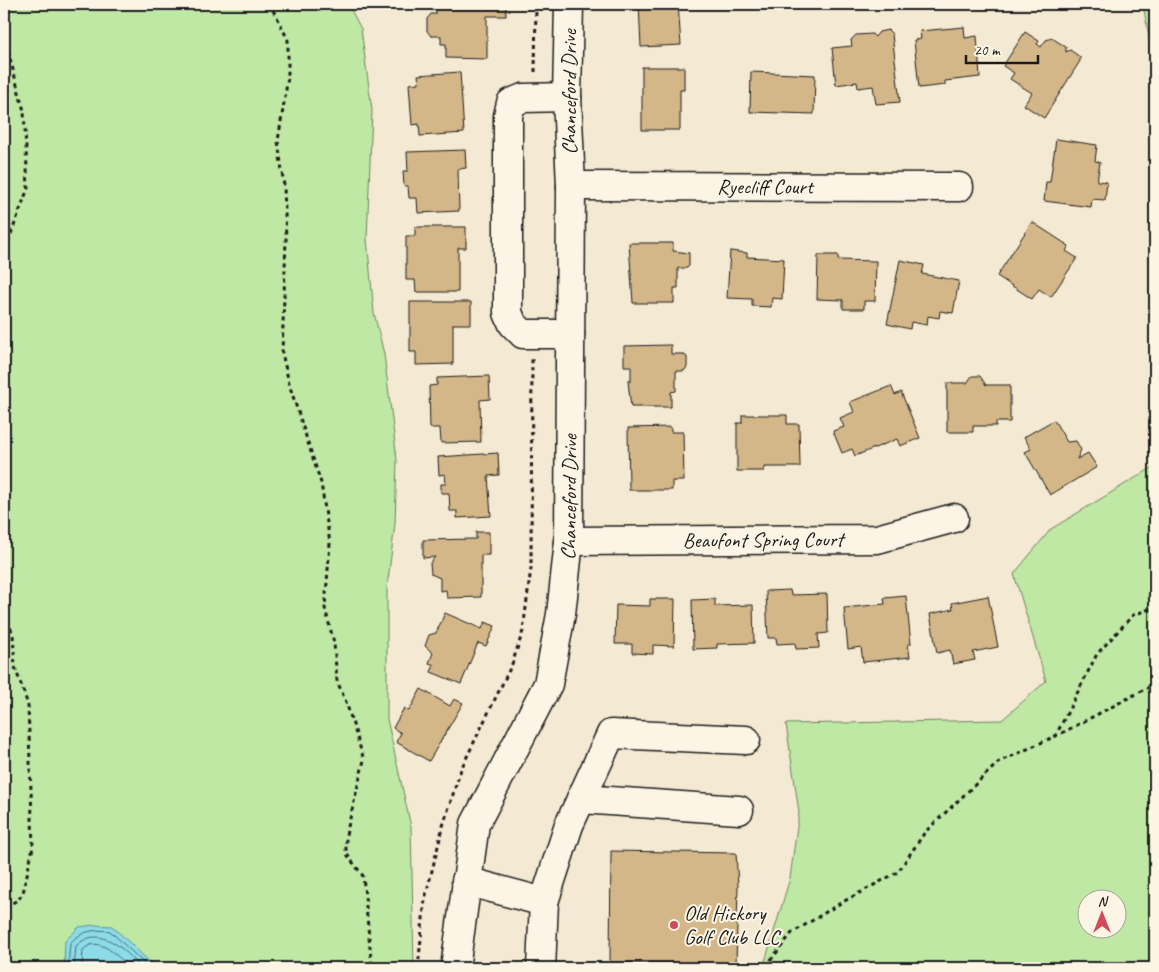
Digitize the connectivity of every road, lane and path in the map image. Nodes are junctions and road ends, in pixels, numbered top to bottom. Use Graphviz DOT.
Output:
graph roads {
  1 [pos="268,4"];
  2 [pos="536,4"];
  3 [pos="569,4"];
  4 [pos="4,36"];
  5 [pos="535,98"];
  6 [pos="567,98"];
  7 [pos="571,186"];
  8 [pos="960,187"];
  9 [pos="4,253"];
  10 [pos="533,334"];
  11 [pos="570,334"];
  12 [pos="954,518"];
  13 [pos="569,541"];
  14 [pos="1155,607"];
  15 [pos="4,613"];
  16 [pos="1155,684"];
  17 [pos="1054,737"];
  18 [pos="746,740"];
  19 [pos="581,799"];
  20 [pos="739,810"];
  21 [pos="466,881"];
  22 [pos="544,902"];
  23 [pos="4,907"];
  24 [pos="372,968"];
  25 [pos="418,968"];
  26 [pos="455,968"];
  27 [pos="541,968"];
  28 [pos="770,968"];
  1 -- 24 [label="path"];
  2 -- 5 [label="path"];
  3 -- 6 [label="street, Chanceford Drive"];
  4 -- 9 [label="path"];
  5 -- 6 [label="street"];
  5 -- 10 [label="street"];
  6 -- 7 [label="street, Chanceford Drive"];
  7 -- 8 [label="street, Ryecliff Court"];
  7 -- 11 [label="street, Chanceford Drive"];
  10 -- 11 [label="street"];
  10 -- 25 [label="path"];
  11 -- 13 [label="street, Chanceford Drive"];
  12 -- 13 [label="street, Beaufont Spring Court"];
  13 -- 21 [label="street, Chanceford Drive"];
  14 -- 17 [label="path"];
  15 -- 23 [label="path"];
  16 -- 17 [label="path"];
  17 -- 28 [label="path"];
  18 -- 19 [label="street"];
  19 -- 20 [label="street"];
  19 -- 22 [label="street"];
  21 -- 22 [label="street"];
  21 -- 26 [label="street, Chanceford Drive"];
  22 -- 27 [label="street"];
}
